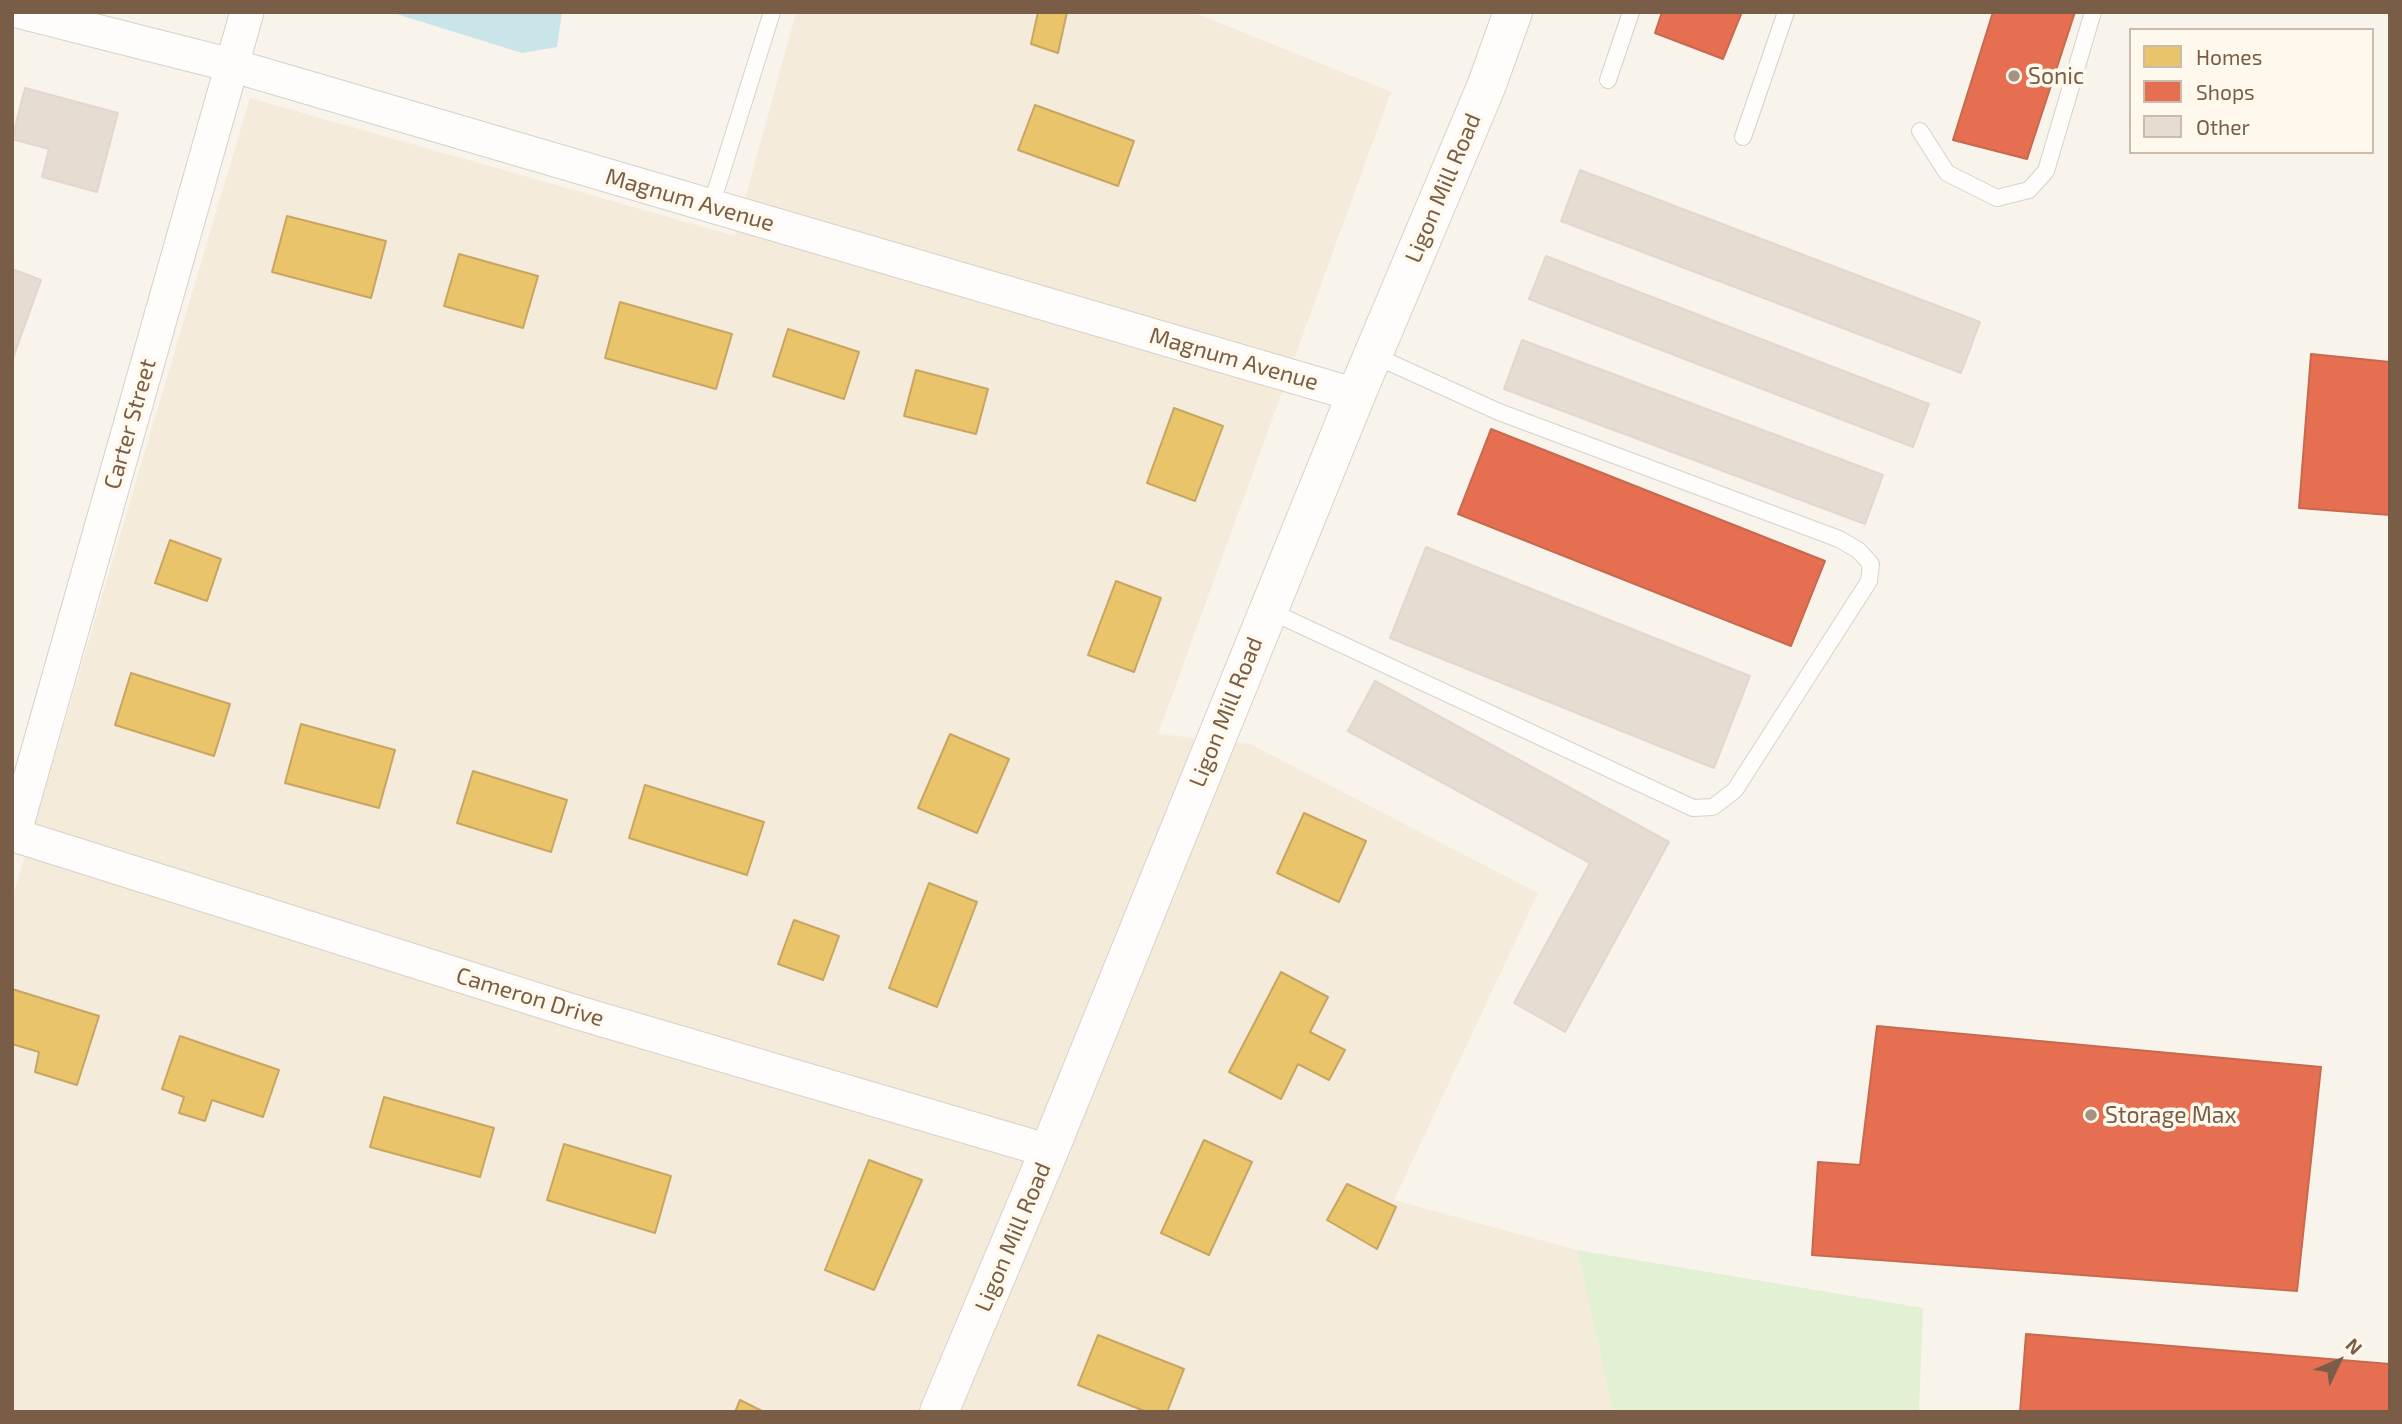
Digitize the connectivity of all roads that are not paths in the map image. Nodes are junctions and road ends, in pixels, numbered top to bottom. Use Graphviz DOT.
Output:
graph roads {
  1 [pos="21,12"];
  2 [pos="247,12"];
  3 [pos="772,12"];
  4 [pos="1513,12"];
  5 [pos="1632,12"];
  6 [pos="1786,12"];
  7 [pos="2093,12"];
  8 [pos="231,65"];
  9 [pos="1608,80"];
  10 [pos="1920,131"];
  11 [pos="1743,137"];
  12 [pos="712,206"];
  13 [pos="1373,355"];
  14 [pos="1356,395"];
  15 [pos="1268,610"];
  16 [pos="14,835"];
  17 [pos="1049,1151"];
  18 [pos="939,1412"];
  1 -- 8 [label="street, Magnum Avenue"];
  2 -- 8 [label="street, Carter Street"];
  3 -- 12 [label="lane"];
  4 -- 13 [label="main road, Ligon Mill Road"];
  5 -- 9 [label="lane"];
  6 -- 11 [label="lane"];
  7 -- 10 [label="lane"];
  8 -- 12 [label="street, Magnum Avenue"];
  8 -- 16 [label="street, Carter Street"];
  12 -- 14 [label="street, Magnum Avenue"];
  13 -- 14 [label="main road, Ligon Mill Road"];
  13 -- 15 [label="lane"];
  14 -- 15 [label="main road, Ligon Mill Road"];
  15 -- 17 [label="main road, Ligon Mill Road"];
  16 -- 17 [label="street, Cameron Drive"];
  17 -- 18 [label="main road, Ligon Mill Road"];
}
